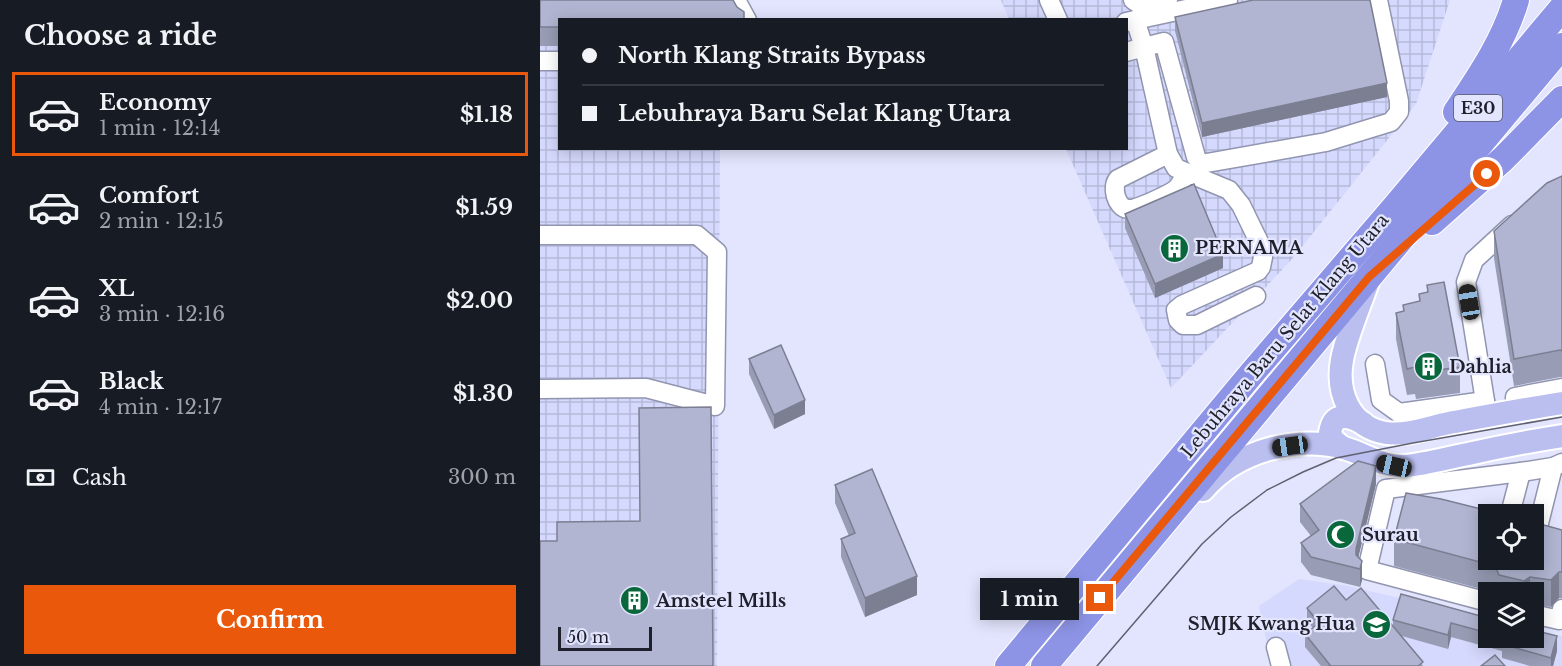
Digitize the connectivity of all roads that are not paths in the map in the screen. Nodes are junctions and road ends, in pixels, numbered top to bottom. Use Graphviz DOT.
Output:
graph roads {
  1 [pos="736,0"];
  2 [pos="1049,0"];
  3 [pos="1132,0"];
  4 [pos="1168,0"];
  5 [pos="1228,0"];
  6 [pos="1378,0"];
  7 [pos="1516,0"];
  8 [pos="1562,8"];
  9 [pos="1156,16"];
  10 [pos="746,18"];
  11 [pos="1057,18"];
  12 [pos="1131,21"];
  13 [pos="1164,42"];
  14 [pos="1562,46"];
  15 [pos="1135,49"];
  16 [pos="540,61"];
  17 [pos="558,61"];
  18 [pos="1562,99"];
  19 [pos="1168,154"];
  20 [pos="1186,173"];
  21 [pos="1394,208"];
  22 [pos="1524,215"];
  23 [pos="540,235"];
  24 [pos="1369,277"];
  25 [pos="1256,296"];
  26 [pos="1375,364"];
  27 [pos="1562,388"];
  28 [pos="540,389"];
  29 [pos="1562,403"];
  30 [pos="1485,408"];
  31 [pos="1515,410"];
  32 [pos="1362,423"];
  33 [pos="1562,436"];
  34 [pos="1343,448"];
  35 [pos="1557,465"];
  36 [pos="1521,472"];
  37 [pos="1513,504"];
  38 [pos="1544,506"];
  39 [pos="1114,580"];
  40 [pos="1478,599"];
  41 [pos="1562,609"];
  42 [pos="1544,617"];
  43 [pos="1276,647"];
  44 [pos="1008,666"];
  45 [pos="1044,666"];
  46 [pos="1281,666"];
  1 -- 10 [label="lane"];
  2 -- 11 [label="lane"];
  3 -- 4 [label="lane"];
  5 -- 9 [label="lane"];
  6 -- 13 [label="lane"];
  7 -- 21 [label="highway"];
  8 -- 21 [label="highway, Lebuhraya Baru Selat Klang Utara / E30"];
  9 -- 12 [label="lane"];
  9 -- 13 [label="lane"];
  12 -- 15 [label="lane"];
  13 -- 15 [label="lane"];
  14 -- 24 [label="highway, Lebuhraya Baru Selat Klang Utara / E30"];
  15 -- 19 [label="lane"];
  16 -- 17 [label="lane"];
  18 -- 24 [label="highway, E30"];
  19 -- 20 [label="lane"];
  19 -- 20 [label="lane"];
  20 -- 25 [label="lane"];
  21 -- 44 [label="highway, Lebuhraya Baru Selat Klang Utara / E30"];
  22 -- 30 [label="lane"];
  23 -- 28 [label="lane"];
  24 -- 32 [label="main road"];
  24 -- 39 [label="highway, Lebuhraya Baru Selat Klang Utara / E30"];
  26 -- 30 [label="lane"];
  27 -- 31 [label="lane"];
  29 -- 31 [label="main road"];
  30 -- 31 [label="main road"];
  30 -- 32 [label="main road"];
  32 -- 34 [label="main road"];
  33 -- 34 [label="main road"];
  34 -- 39 [label="main road"];
  35 -- 36 [label="lane"];
  35 -- 38 [label="lane"];
  36 -- 37 [label="lane"];
  36 -- 40 [label="lane"];
  39 -- 45 [label="highway, Lebuhraya Baru Selat Klang Utara / E30"];
  41 -- 42 [label="lane"];
  43 -- 46 [label="lane"];
}
